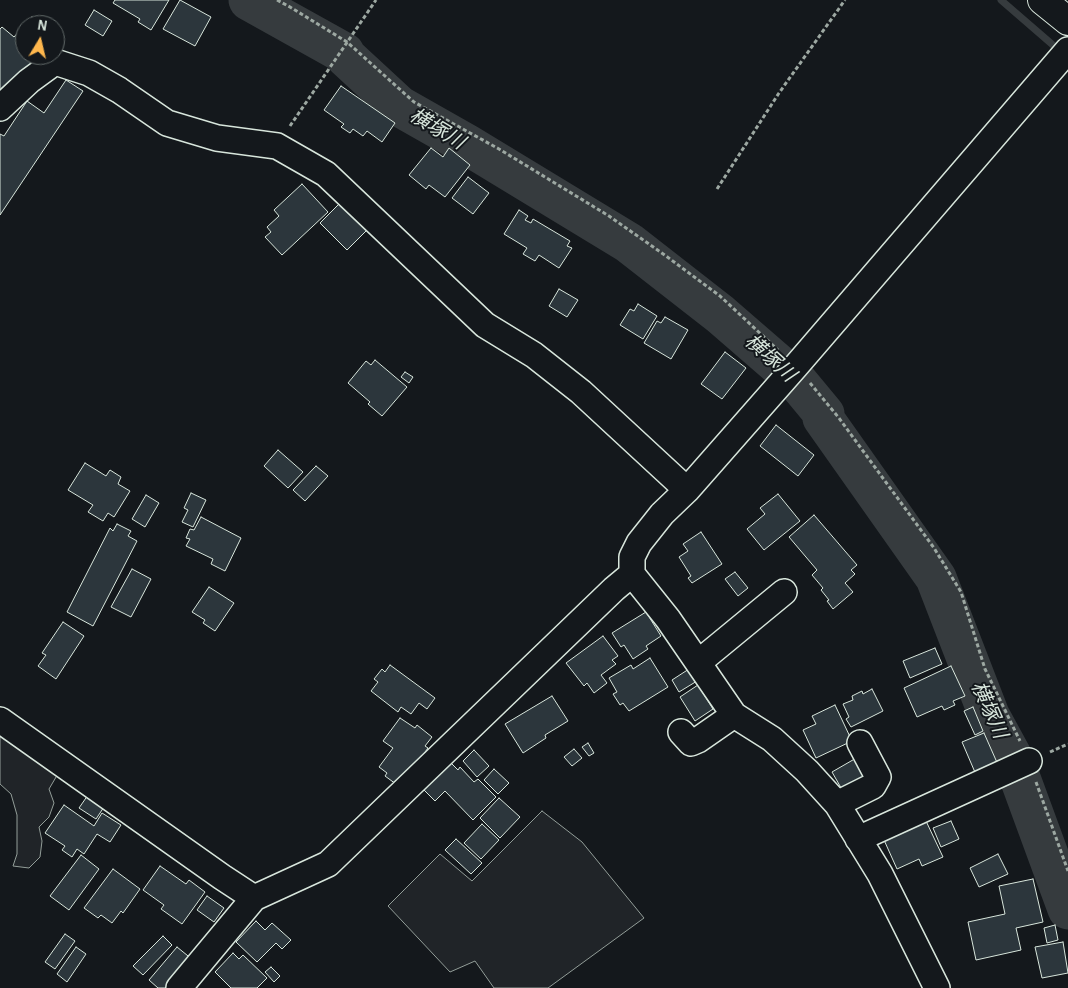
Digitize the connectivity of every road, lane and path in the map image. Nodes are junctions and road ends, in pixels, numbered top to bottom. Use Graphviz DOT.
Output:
graph roads {
  1 [pos="277,0"];
  2 [pos="376,0"];
  3 [pos="845,0"];
  4 [pos="1042,0"];
  5 [pos="1068,21"];
  6 [pos="347,42"];
  7 [pos="1068,50"];
  8 [pos="0,108"];
  9 [pos="277,146"];
  10 [pos="717,189"];
  11 [pos="796,366"];
  12 [pos="687,490"];
  13 [pos="632,574"];
  14 [pos="784,592"];
  15 [pos="699,662"];
  16 [pos="734,715"];
  17 [pos="0,720"];
  18 [pos="681,732"];
  19 [pos="860,743"];
  20 [pos="1029,761"];
  21 [pos="837,804"];
  22 [pos="858,839"];
  23 [pos="1068,871"];
  24 [pos="254,898"];
  25 [pos="179,988"];
  26 [pos="937,988"];
  1 -- 6 [label="path"];
  2 -- 6 [label="path"];
  3 -- 10 [label="path"];
  4 -- 5 [label="main road"];
  6 -- 9 [label="path"];
  6 -- 11 [label="path"];
  7 -- 11 [label="street"];
  8 -- 9 [label="street"];
  9 -- 12 [label="street"];
  11 -- 12 [label="street"];
  11 -- 20 [label="path"];
  12 -- 13 [label="street"];
  13 -- 15 [label="street"];
  13 -- 24 [label="street"];
  14 -- 15 [label="street"];
  15 -- 16 [label="street"];
  16 -- 18 [label="street"];
  16 -- 21 [label="street"];
  17 -- 24 [label="street"];
  19 -- 21 [label="street"];
  20 -- 22 [label="street"];
  20 -- 23 [label="path"];
  21 -- 22 [label="street"];
  22 -- 26 [label="street"];
  24 -- 25 [label="street"];
}
